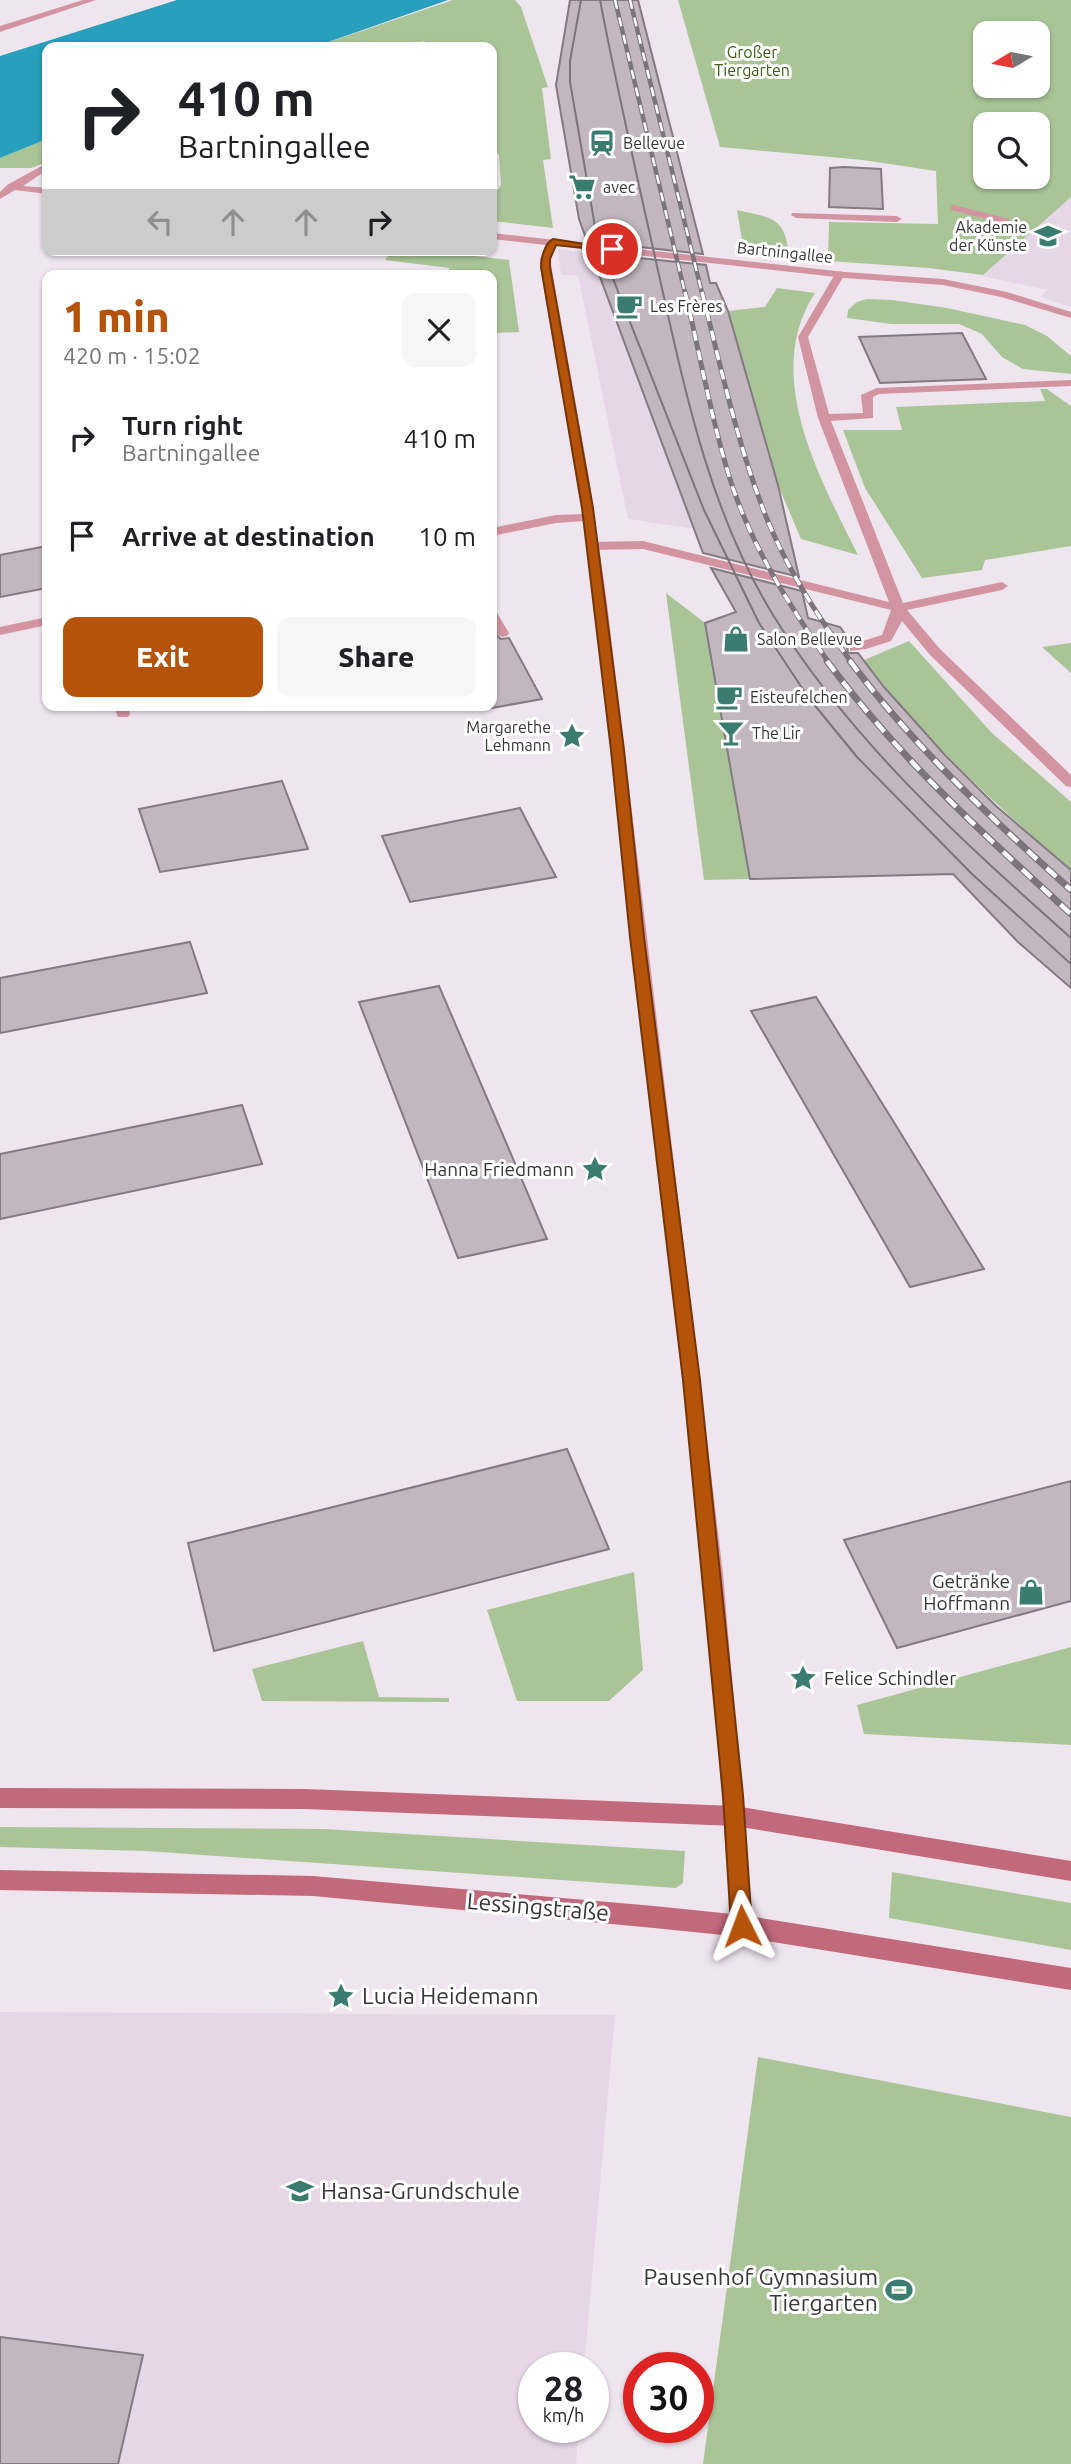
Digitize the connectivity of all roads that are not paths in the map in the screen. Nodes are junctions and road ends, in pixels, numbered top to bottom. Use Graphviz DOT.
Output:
graph roads {
  1 [pos="92,0"];
  2 [pos="0,20"];
  3 [pos="15,25"];
  4 [pos="0,29"];
  5 [pos="42,169"];
  6 [pos="0,186"];
  7 [pos="12,187"];
  8 [pos="42,190"];
  9 [pos="0,196"];
  10 [pos="954,208"];
  11 [pos="796,215"];
  12 [pos="897,219"];
  13 [pos="1005,221"];
  14 [pos="497,236"];
  15 [pos="553,242"];
  16 [pos="840,274"];
  17 [pos="1071,315"];
  18 [pos="1071,383"];
  19 [pos="824,418"];
  20 [pos="589,517"];
  21 [pos="497,531"];
  22 [pos="593,546"];
  23 [pos="1003,586"];
  24 [pos="898,608"];
  25 [pos="42,622"];
  26 [pos="497,624"];
  27 [pos="0,631"];
  28 [pos="502,633"];
  29 [pos="855,648"];
  30 [pos="1071,783"];
  31 [pos="0,1798"];
  32 [pos="735,1816"];
  33 [pos="1071,1871"];
  34 [pos="0,1880"];
  35 [pos="742,1926"];
  36 [pos="1071,1979"];
  1 -- 3 [label="street"];
  2 -- 3 [label="street"];
  3 -- 4 [label="street"];
  5 -- 7 [label="street"];
  6 -- 7 [label="street"];
  7 -- 8 [label="street"];
  7 -- 9 [label="street"];
  10 -- 13 [label="street"];
  11 -- 12 [label="street"];
  14 -- 15 [label="street, Bartningallee"];
  15 -- 16 [label="street, Bartningallee"];
  15 -- 20 [label="street"];
  16 -- 17 [label="street, Bartningallee"];
  16 -- 19 [label="street"];
  18 -- 19 [label="street"];
  19 -- 24 [label="street"];
  20 -- 21 [label="street"];
  20 -- 22 [label="street"];
  22 -- 24 [label="street"];
  22 -- 32 [label="street"];
  23 -- 24 [label="street"];
  24 -- 29 [label="street"];
  24 -- 30 [label="street"];
  25 -- 27 [label="street"];
  26 -- 28 [label="street"];
  31 -- 32 [label="main road"];
  32 -- 33 [label="main road"];
  32 -- 35 [label="street"];
  34 -- 35 [label="main road, Lessingstraße"];
  35 -- 36 [label="main road, Lessingstraße"];
}
